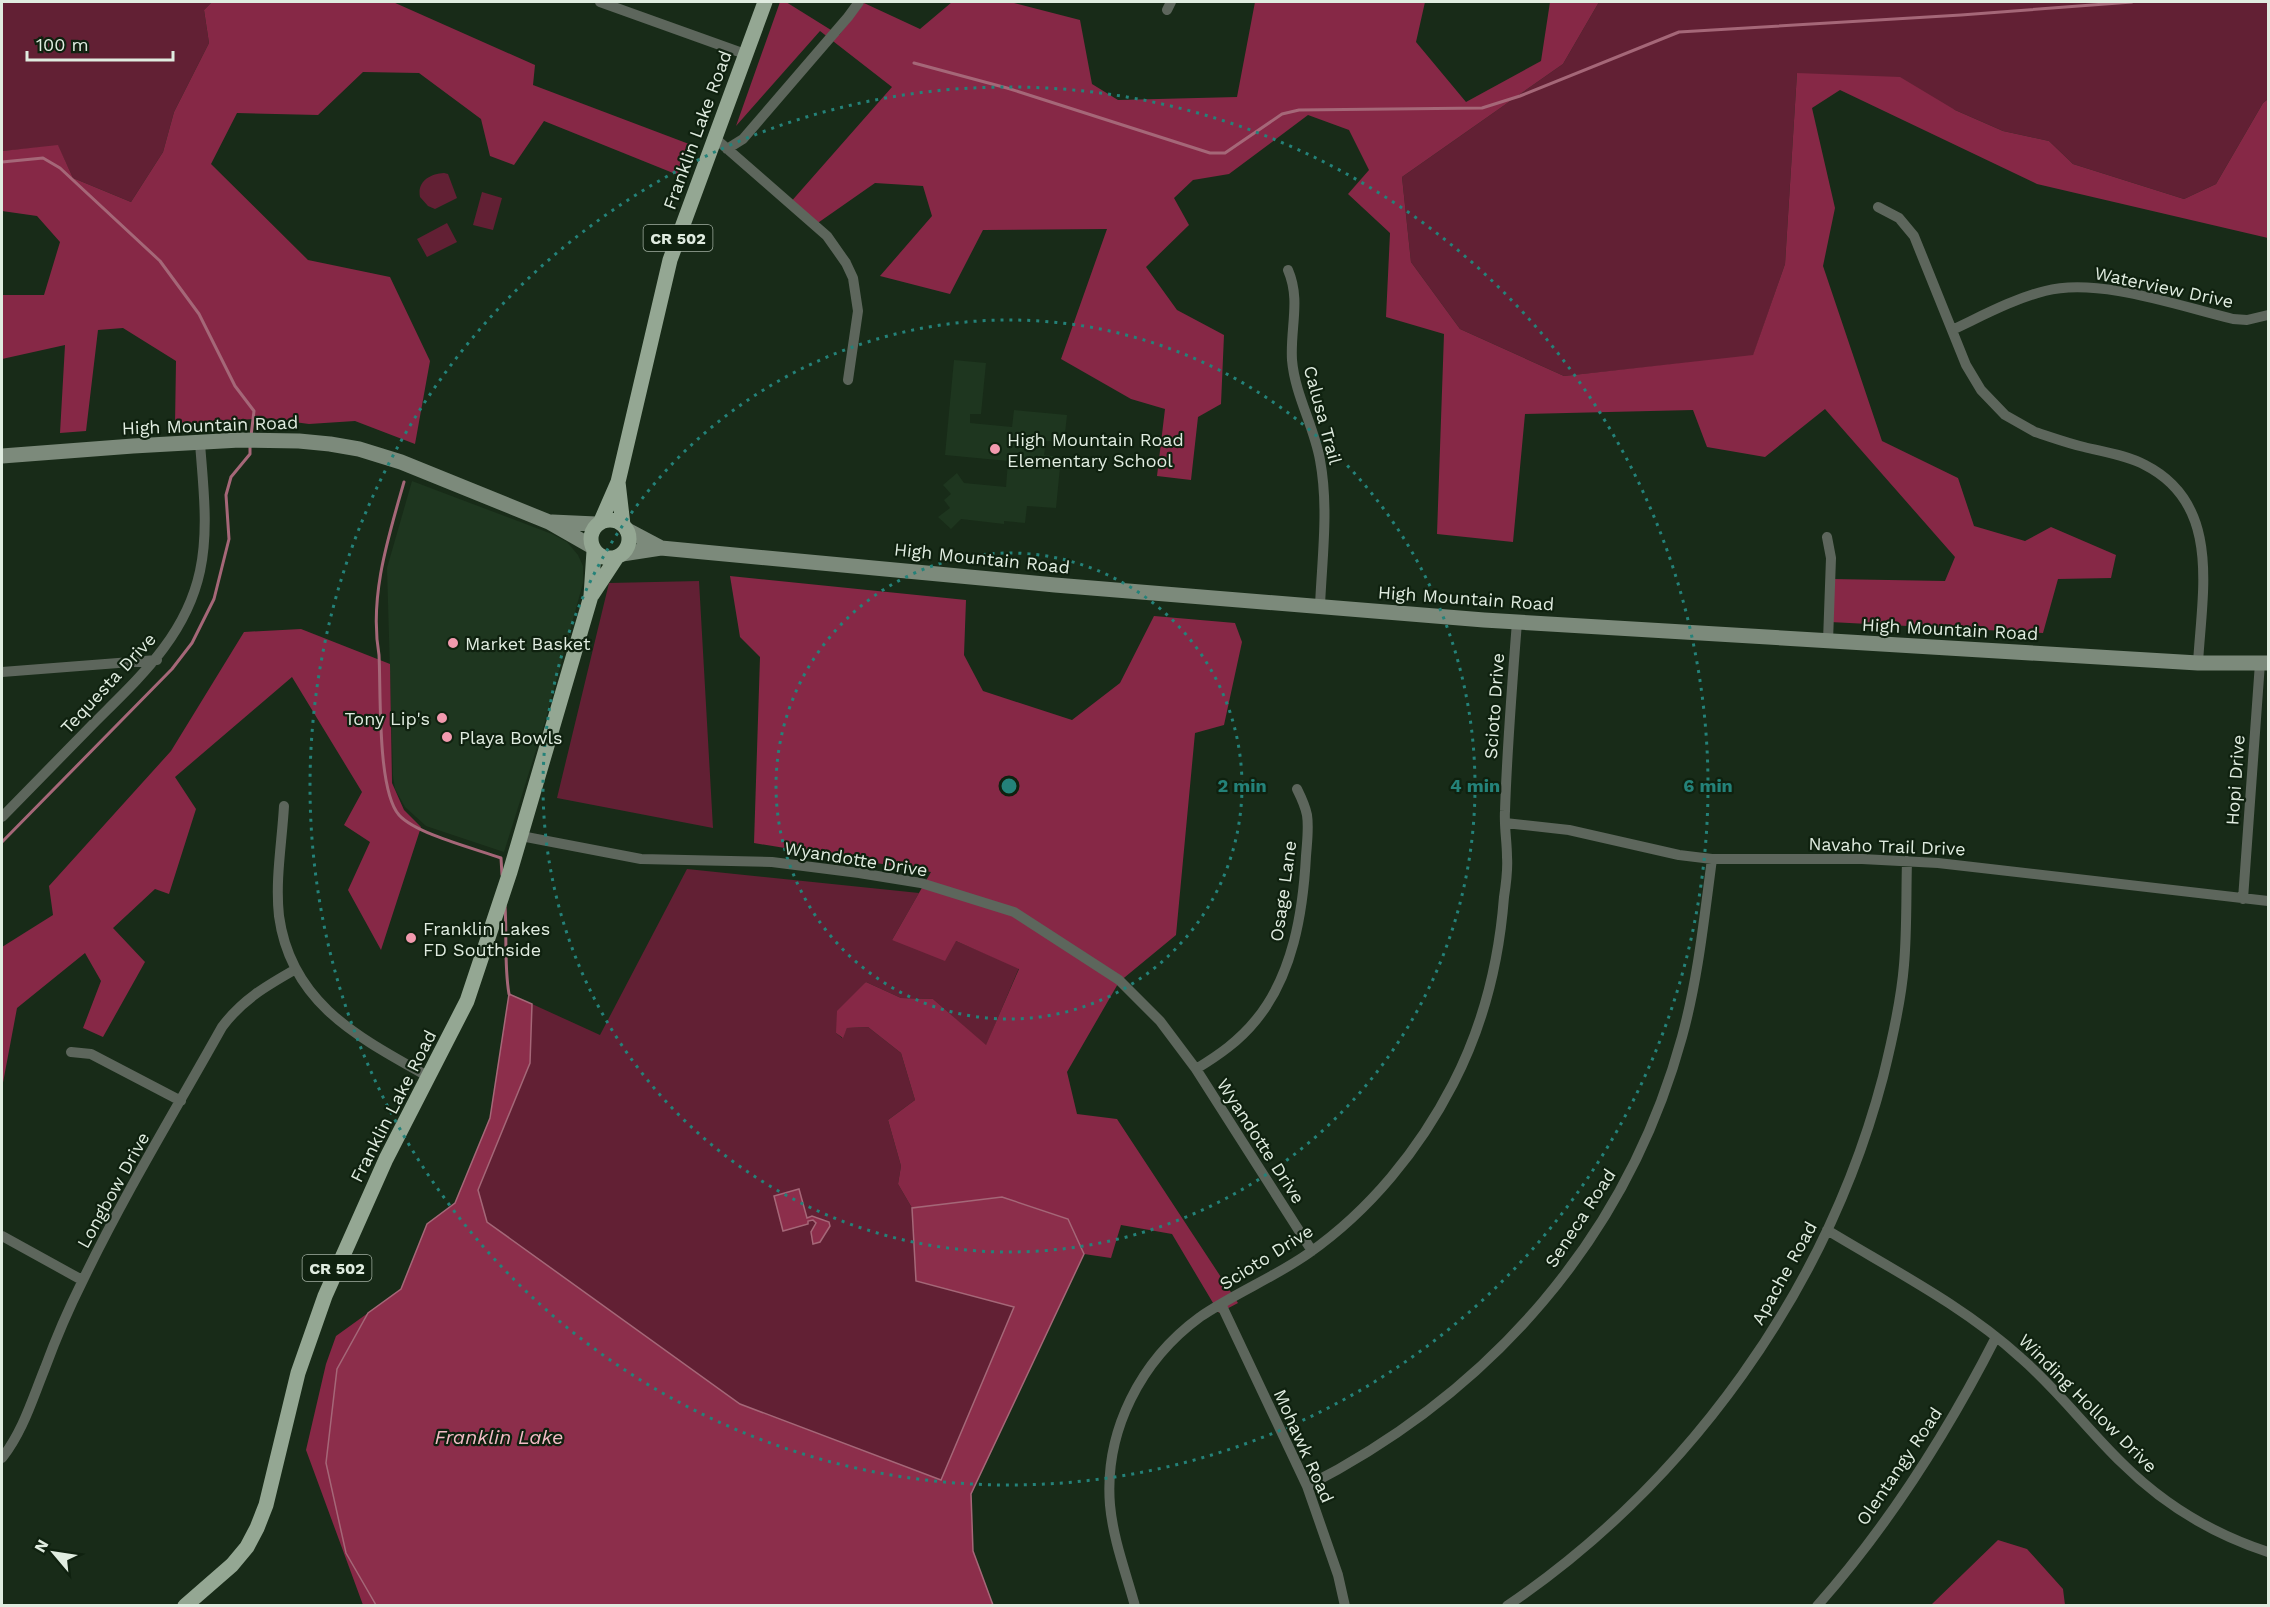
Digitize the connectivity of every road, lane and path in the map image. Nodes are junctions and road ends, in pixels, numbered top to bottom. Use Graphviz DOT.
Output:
graph roads {
  1 [pos="600,2"];
  2 [pos="765,2"];
  3 [pos="859,2"];
  4 [pos="745,54"];
  5 [pos="722,144"];
  6 [pos="1878,207"];
  7 [pos="1288,270"];
  8 [pos="2268,315"];
  9 [pos="1952,330"];
  10 [pos="848,380"];
  11 [pos="200,443"];
  12 [pos="2,456"];
  13 [pos="618,482"];
  14 [pos="549,522"];
  15 [pos="599,523"];
  16 [pos="625,527"];
  17 [pos="1827,537"];
  18 [pos="593,548"];
  19 [pos="662,548"];
  20 [pos="620,556"];
  21 [pos="591,596"];
  22 [pos="1320,606"];
  23 [pos="1516,622"];
  24 [pos="1828,641"];
  25 [pos="157,660"];
  26 [pos="2198,663"];
  27 [pos="2264,663"];
  28 [pos="2,672"];
  29 [pos="1297,789"];
  30 [pos="284,806"];
  31 [pos="2,817"];
  32 [pos="1505,823"];
  33 [pos="521,836"];
  34 [pos="1712,859"];
  35 [pos="1907,861"];
  36 [pos="2243,899"];
  37 [pos="2268,901"];
  38 [pos="296,969"];
  39 [pos="71,1052"];
  40 [pos="1196,1069"];
  41 [pos="429,1077"];
  42 [pos="181,1101"];
  43 [pos="1827,1230"];
  44 [pos="2,1236"];
  45 [pos="1312,1251"];
  46 [pos="82,1280"];
  47 [pos="1221,1304"];
  48 [pos="1996,1337"];
  49 [pos="2,1458"];
  50 [pos="1308,1486"];
  51 [pos="2268,1552"];
  52 [pos="185,1605"];
  53 [pos="1135,1605"];
  54 [pos="1345,1605"];
  55 [pos="1507,1605"];
  56 [pos="1817,1605"];
  1 -- 4 [label="street"];
  2 -- 4 [label="main road, Franklin Lake Road / CR 502"];
  3 -- 5 [label="street"];
  4 -- 5 [label="main road, Franklin Lake Road / CR 502"];
  5 -- 10 [label="street"];
  5 -- 13 [label="main road, Franklin Lake Road / CR 502"];
  6 -- 9 [label="street"];
  7 -- 22 [label="street, Calusa Trail"];
  8 -- 9 [label="street, Waterview Drive"];
  9 -- 26 [label="street"];
  11 -- 12 [label="main road, High Mountain Road"];
  11 -- 14 [label="main road, High Mountain Road"];
  11 -- 25 [label="street, Tequesta Drive"];
  13 -- 15 [label="main road, Franklin Lake Road / CR 502"];
  13 -- 16 [label="main road, Franklin Lake Road / CR 502"];
  14 -- 15 [label="main road, High Mountain Road"];
  14 -- 18 [label="main road, High Mountain Road"];
  15 -- 16 [label="main road"];
  15 -- 18 [label="main road, CR 502"];
  16 -- 19 [label="main road, High Mountain Road"];
  16 -- 20 [label="main road, CR 502"];
  17 -- 24 [label="street"];
  18 -- 20 [label="main road"];
  18 -- 21 [label="main road, Franklin Lake Road / CR 502"];
  19 -- 20 [label="main road, High Mountain Road"];
  19 -- 22 [label="main road, High Mountain Road"];
  20 -- 21 [label="main road, Franklin Lake Road / CR 502"];
  21 -- 33 [label="main road, Franklin Lake Road / CR 502"];
  22 -- 23 [label="main road, High Mountain Road"];
  23 -- 24 [label="main road, High Mountain Road"];
  23 -- 32 [label="street, Scioto Drive"];
  24 -- 26 [label="main road, High Mountain Road"];
  25 -- 28 [label="street"];
  25 -- 31 [label="street, Tequesta Drive"];
  26 -- 27 [label="main road, High Mountain Road"];
  27 -- 36 [label="street, Hopi Drive"];
  29 -- 40 [label="street, Osage Lane"];
  30 -- 38 [label="street"];
  32 -- 34 [label="street, Navaho Trail Drive"];
  32 -- 45 [label="street, Scioto Drive"];
  33 -- 40 [label="street, Wyandotte Drive"];
  33 -- 41 [label="main road, Franklin Lake Road / CR 502"];
  34 -- 35 [label="street, Navaho Trail Drive"];
  34 -- 50 [label="street, Seneca Road"];
  35 -- 36 [label="street, Navaho Trail Drive"];
  35 -- 43 [label="street, Apache Road"];
  36 -- 37 [label="street, Navaho Trail Drive"];
  38 -- 41 [label="street"];
  38 -- 42 [label="street, Longbow Drive"];
  39 -- 42 [label="street"];
  40 -- 45 [label="street, Wyandotte Drive"];
  41 -- 52 [label="main road, Franklin Lake Road / CR 502"];
  42 -- 46 [label="street, Longbow Drive"];
  43 -- 48 [label="street, Winding Hollow Drive"];
  43 -- 55 [label="street, Apache Road"];
  44 -- 46 [label="street"];
  45 -- 47 [label="street, Scioto Drive"];
  46 -- 49 [label="street, Longbow Drive"];
  47 -- 50 [label="street, Mohawk Road"];
  47 -- 53 [label="street, Scioto Drive"];
  48 -- 51 [label="street, Winding Hollow Drive"];
  48 -- 56 [label="street, Olentangy Road"];
  50 -- 54 [label="street, Mohawk Road"];
}
